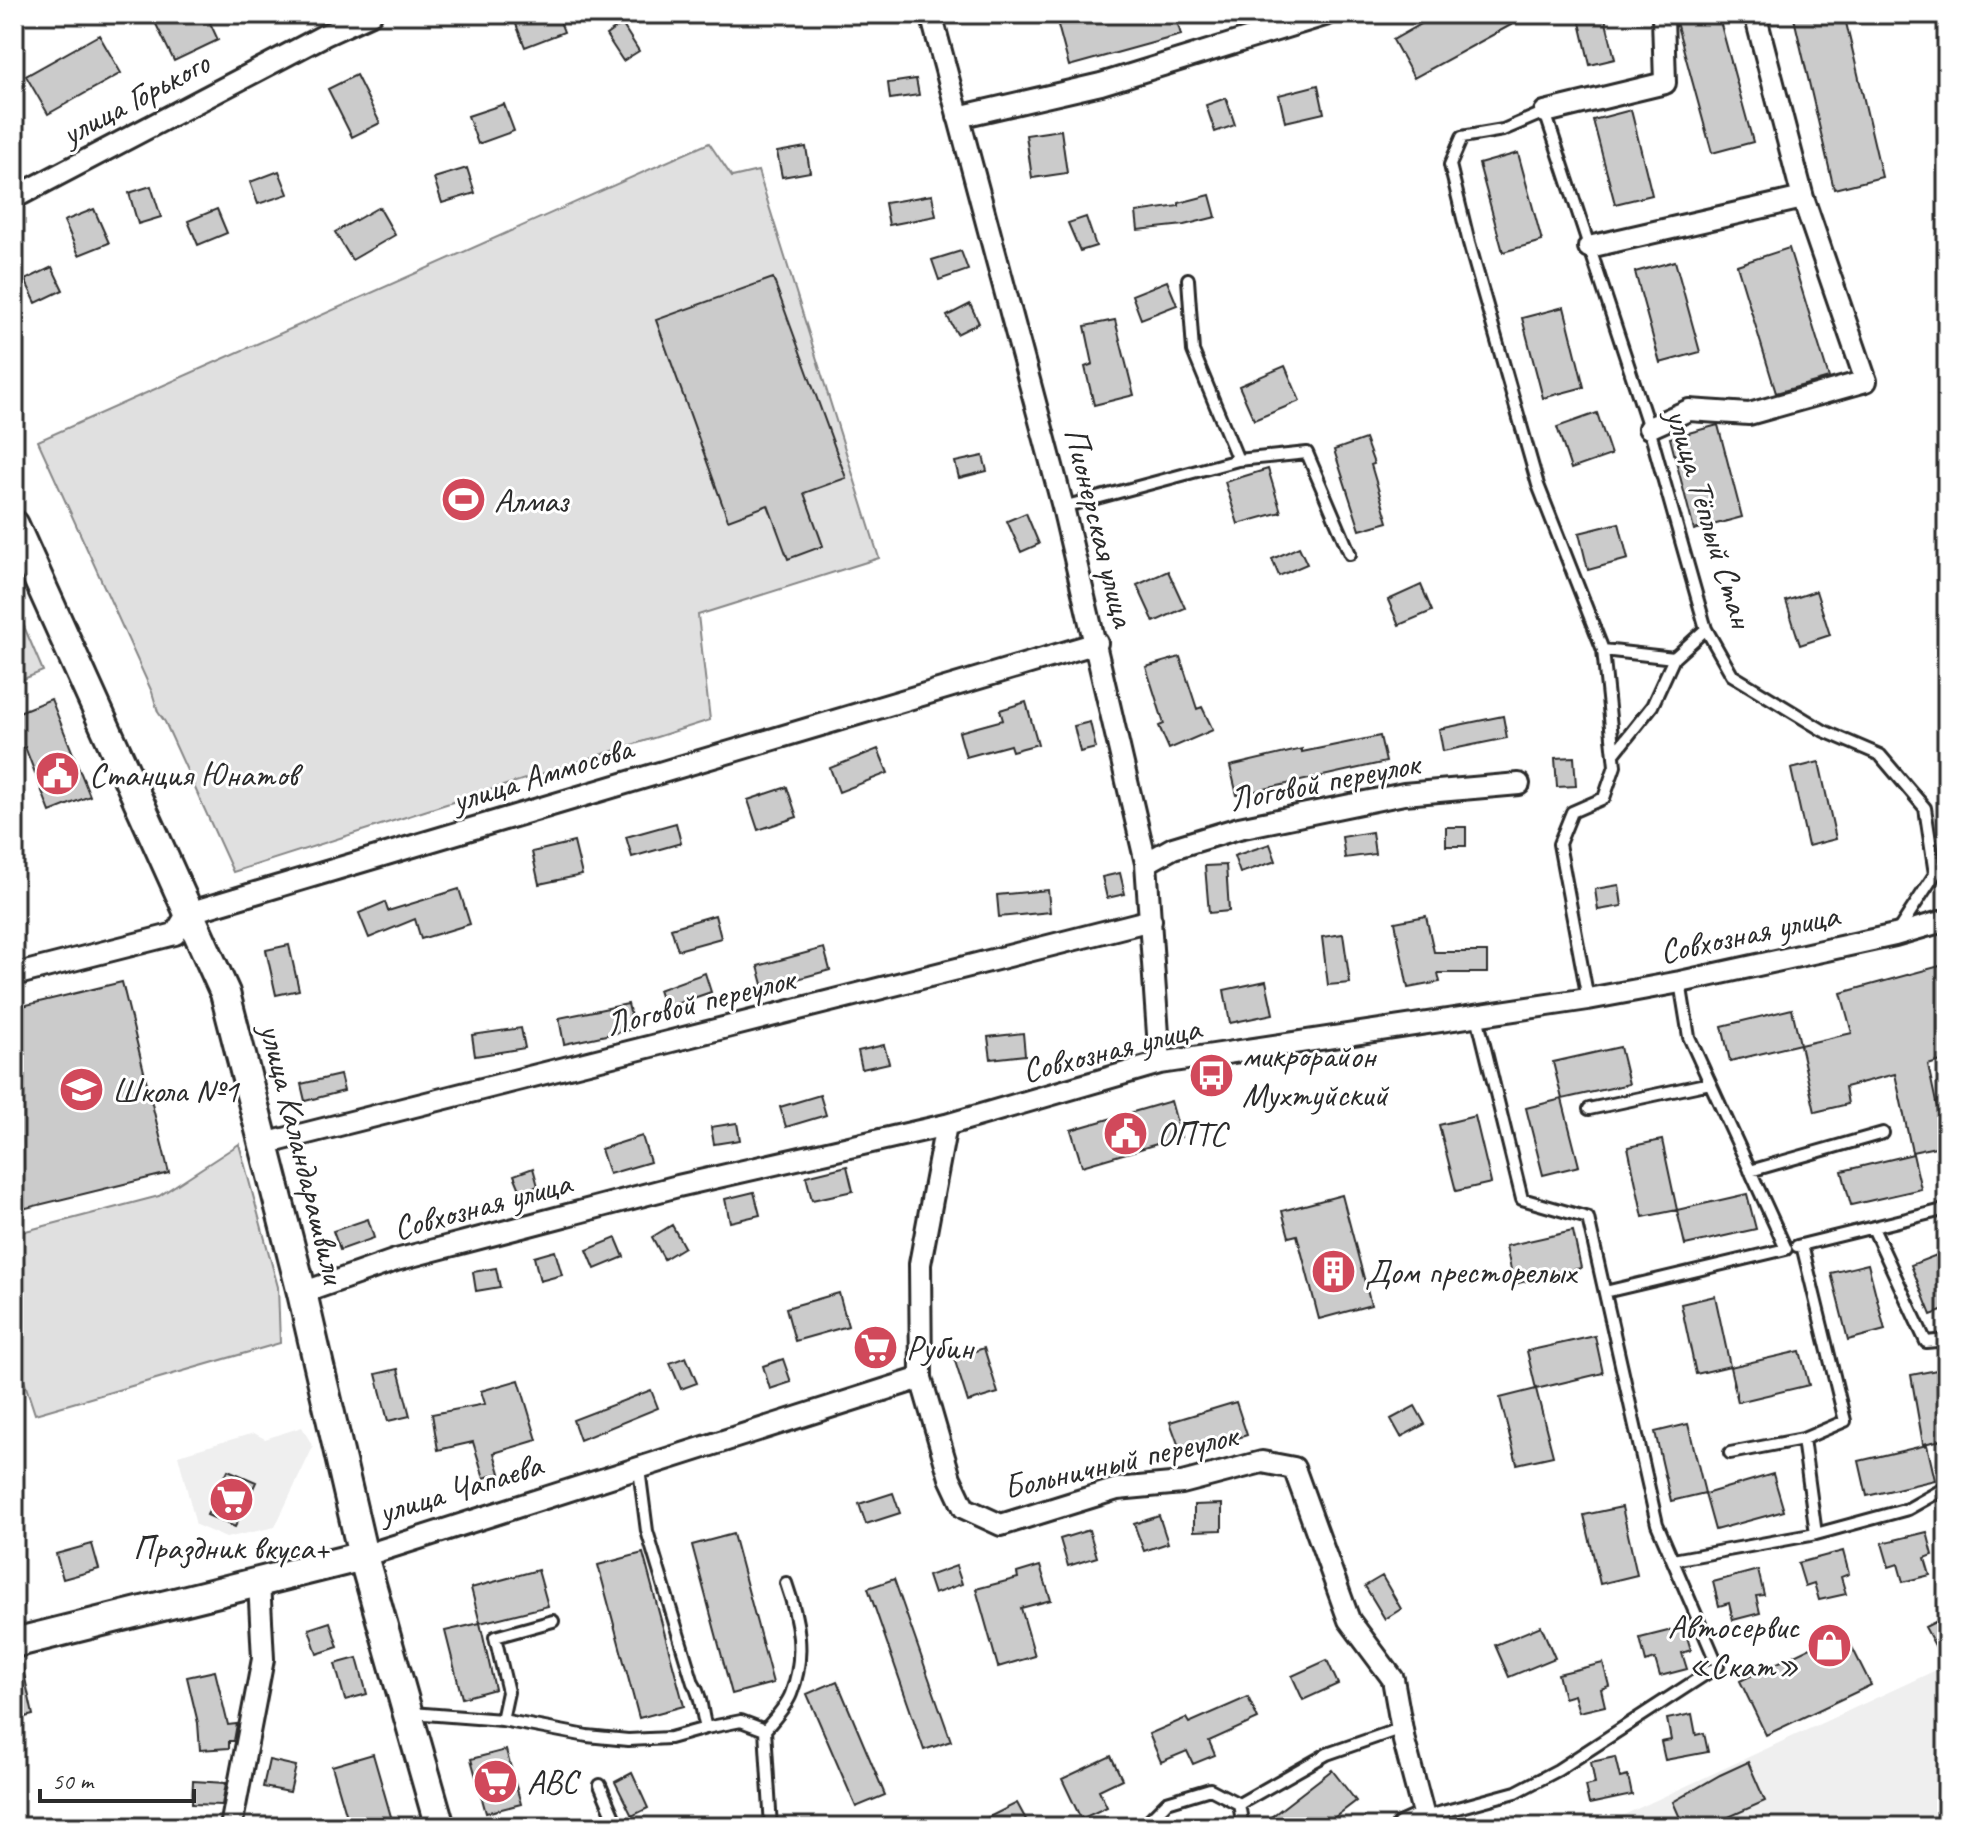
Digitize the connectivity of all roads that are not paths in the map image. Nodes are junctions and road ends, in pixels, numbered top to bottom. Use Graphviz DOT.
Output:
graph roads {
  1 [pos="371,14"];
  2 [pos="931,14"];
  3 [pos="1328,14"];
  4 [pos="1665,14"];
  5 [pos="1755,14"];
  6 [pos="1545,112"];
  7 [pos="958,117"];
  8 [pos="14,198"];
  9 [pos="1803,198"];
  10 [pos="1589,247"];
  11 [pos="1188,279"];
  12 [pos="1649,428"];
  13 [pos="1238,460"];
  14 [pos="1063,507"];
  15 [pos="14,525"];
  16 [pos="1350,554"];
  17 [pos="1706,629"];
  18 [pos="1097,643"];
  19 [pos="1603,650"];
  20 [pos="1674,658"];
  21 [pos="1614,754"];
  22 [pos="1519,784"];
  23 [pos="1146,863"];
  24 [pos="188,913"];
  25 [pos="1151,920"];
  26 [pos="1947,920"];
  27 [pos="1895,935"];
  28 [pos="14,975"];
  29 [pos="1680,982"];
  30 [pos="1588,999"];
  31 [pos="1477,1016"];
  32 [pos="1160,1063"];
  33 [pos="1710,1083"];
  34 [pos="1589,1109"];
  35 [pos="946,1125"];
  36 [pos="1883,1133"];
  37 [pos="264,1144"];
  38 [pos="1750,1171"];
  39 [pos="1947,1209"];
  40 [pos="1873,1228"];
  41 [pos="1802,1245"];
  42 [pos="1786,1249"];
  43 [pos="1605,1292"];
  44 [pos="302,1293"];
  45 [pos="1947,1340"];
  46 [pos="921,1378"];
  47 [pos="1803,1439"];
  48 [pos="1730,1453"];
  49 [pos="639,1469"];
  50 [pos="1947,1487"];
  51 [pos="1816,1534"];
  52 [pos="363,1556"];
  53 [pos="1673,1560"];
  54 [pos="259,1582"];
  55 [pos="786,1583"];
  56 [pos="553,1621"];
  57 [pos="14,1643"];
  58 [pos="408,1713"];
  59 [pos="502,1720"];
  60 [pos="706,1728"];
  61 [pos="1402,1728"];
  62 [pos="765,1730"];
  63 [pos="600,1785"];
  64 [pos="1239,1804"];
  65 [pos="1424,1817"];
  66 [pos="231,1827"];
  67 [pos="440,1827"];
  68 [pos="618,1827"];
  69 [pos="771,1827"];
  70 [pos="1142,1827"];
  71 [pos="1243,1827"];
  72 [pos="1402,1827"];
  1 -- 8 [label="street, улица Горького"];
  2 -- 7 [label="street, Пионерская улица"];
  3 -- 7 [label="street"];
  4 -- 6 [label="street"];
  5 -- 9 [label="street"];
  6 -- 10 [label="lane, улица Тёплый Стан"];
  6 -- 19 [label="lane"];
  7 -- 14 [label="street, Пионерская улица"];
  9 -- 10 [label="street"];
  9 -- 12 [label="street"];
  10 -- 12 [label="lane, улица Тёплый Стан"];
  11 -- 13 [label="lane"];
  12 -- 17 [label="lane, улица Тёплый Стан"];
  13 -- 14 [label="lane"];
  13 -- 16 [label="lane"];
  14 -- 18 [label="street, Пионерская улица"];
  15 -- 24 [label="main road, улица Каландарашвили"];
  17 -- 20 [label="lane"];
  17 -- 27 [label="lane, улица Тёплый Стан"];
  18 -- 23 [label="street, Пионерская улица"];
  18 -- 24 [label="street, улица Аммосова"];
  19 -- 20 [label="lane"];
  19 -- 21 [label="lane"];
  20 -- 21 [label="lane"];
  21 -- 30 [label="lane"];
  22 -- 23 [label="street, Логовой переулок"];
  23 -- 25 [label="street, Пионерская улица"];
  24 -- 28 [label="street, улица Аммосова"];
  24 -- 37 [label="main road, улица Каландарашвили"];
  25 -- 32 [label="street, Пионерская улица"];
  25 -- 37 [label="street, Логовой переулок"];
  26 -- 27 [label="street, Совхозная улица"];
  27 -- 29 [label="street, Совхозная улица"];
  29 -- 30 [label="street, Совхозная улица"];
  29 -- 33 [label="lane"];
  30 -- 31 [label="street, Совхозная улица"];
  31 -- 32 [label="street, Совхозная улица"];
  31 -- 43 [label="lane"];
  32 -- 35 [label="street, Совхозная улица"];
  33 -- 34 [label="lane"];
  33 -- 38 [label="lane"];
  35 -- 44 [label="street, Совхозная улица"];
  35 -- 46 [label="street"];
  36 -- 38 [label="lane"];
  37 -- 44 [label="main road, улица Каландарашвили"];
  38 -- 42 [label="lane"];
  39 -- 40 [label="lane"];
  40 -- 41 [label="lane"];
  40 -- 45 [label="lane"];
  41 -- 42 [label="lane"];
  41 -- 47 [label="lane"];
  42 -- 43 [label="lane"];
  43 -- 53 [label="lane"];
  44 -- 52 [label="main road, улица Каландарашвили"];
  46 -- 49 [label="street, улица Чапаева"];
  46 -- 61 [label="street, Больничный переулок"];
  47 -- 48 [label="lane"];
  47 -- 51 [label="lane"];
  49 -- 52 [label="street, улица Чапаева"];
  49 -- 60 [label="lane"];
  50 -- 51 [label="lane"];
  51 -- 53 [label="lane"];
  52 -- 54 [label="main road, улица Чапаева"];
  52 -- 58 [label="main road, улица Каландарашвили"];
  53 -- 65 [label="lane"];
  54 -- 57 [label="main road, улица Чапаева"];
  54 -- 66 [label="street"];
  55 -- 62 [label="lane"];
  56 -- 59 [label="lane"];
  58 -- 59 [label="lane"];
  58 -- 67 [label="main road, улица Каландарашвили"];
  59 -- 60 [label="lane"];
  60 -- 62 [label="lane"];
  61 -- 64 [label="lane"];
  61 -- 65 [label="street, Больничный переулок"];
  62 -- 69 [label="lane"];
  63 -- 68 [label="lane"];
  64 -- 70 [label="lane"];
  64 -- 71 [label="lane"];
  65 -- 72 [label="street"];
}
